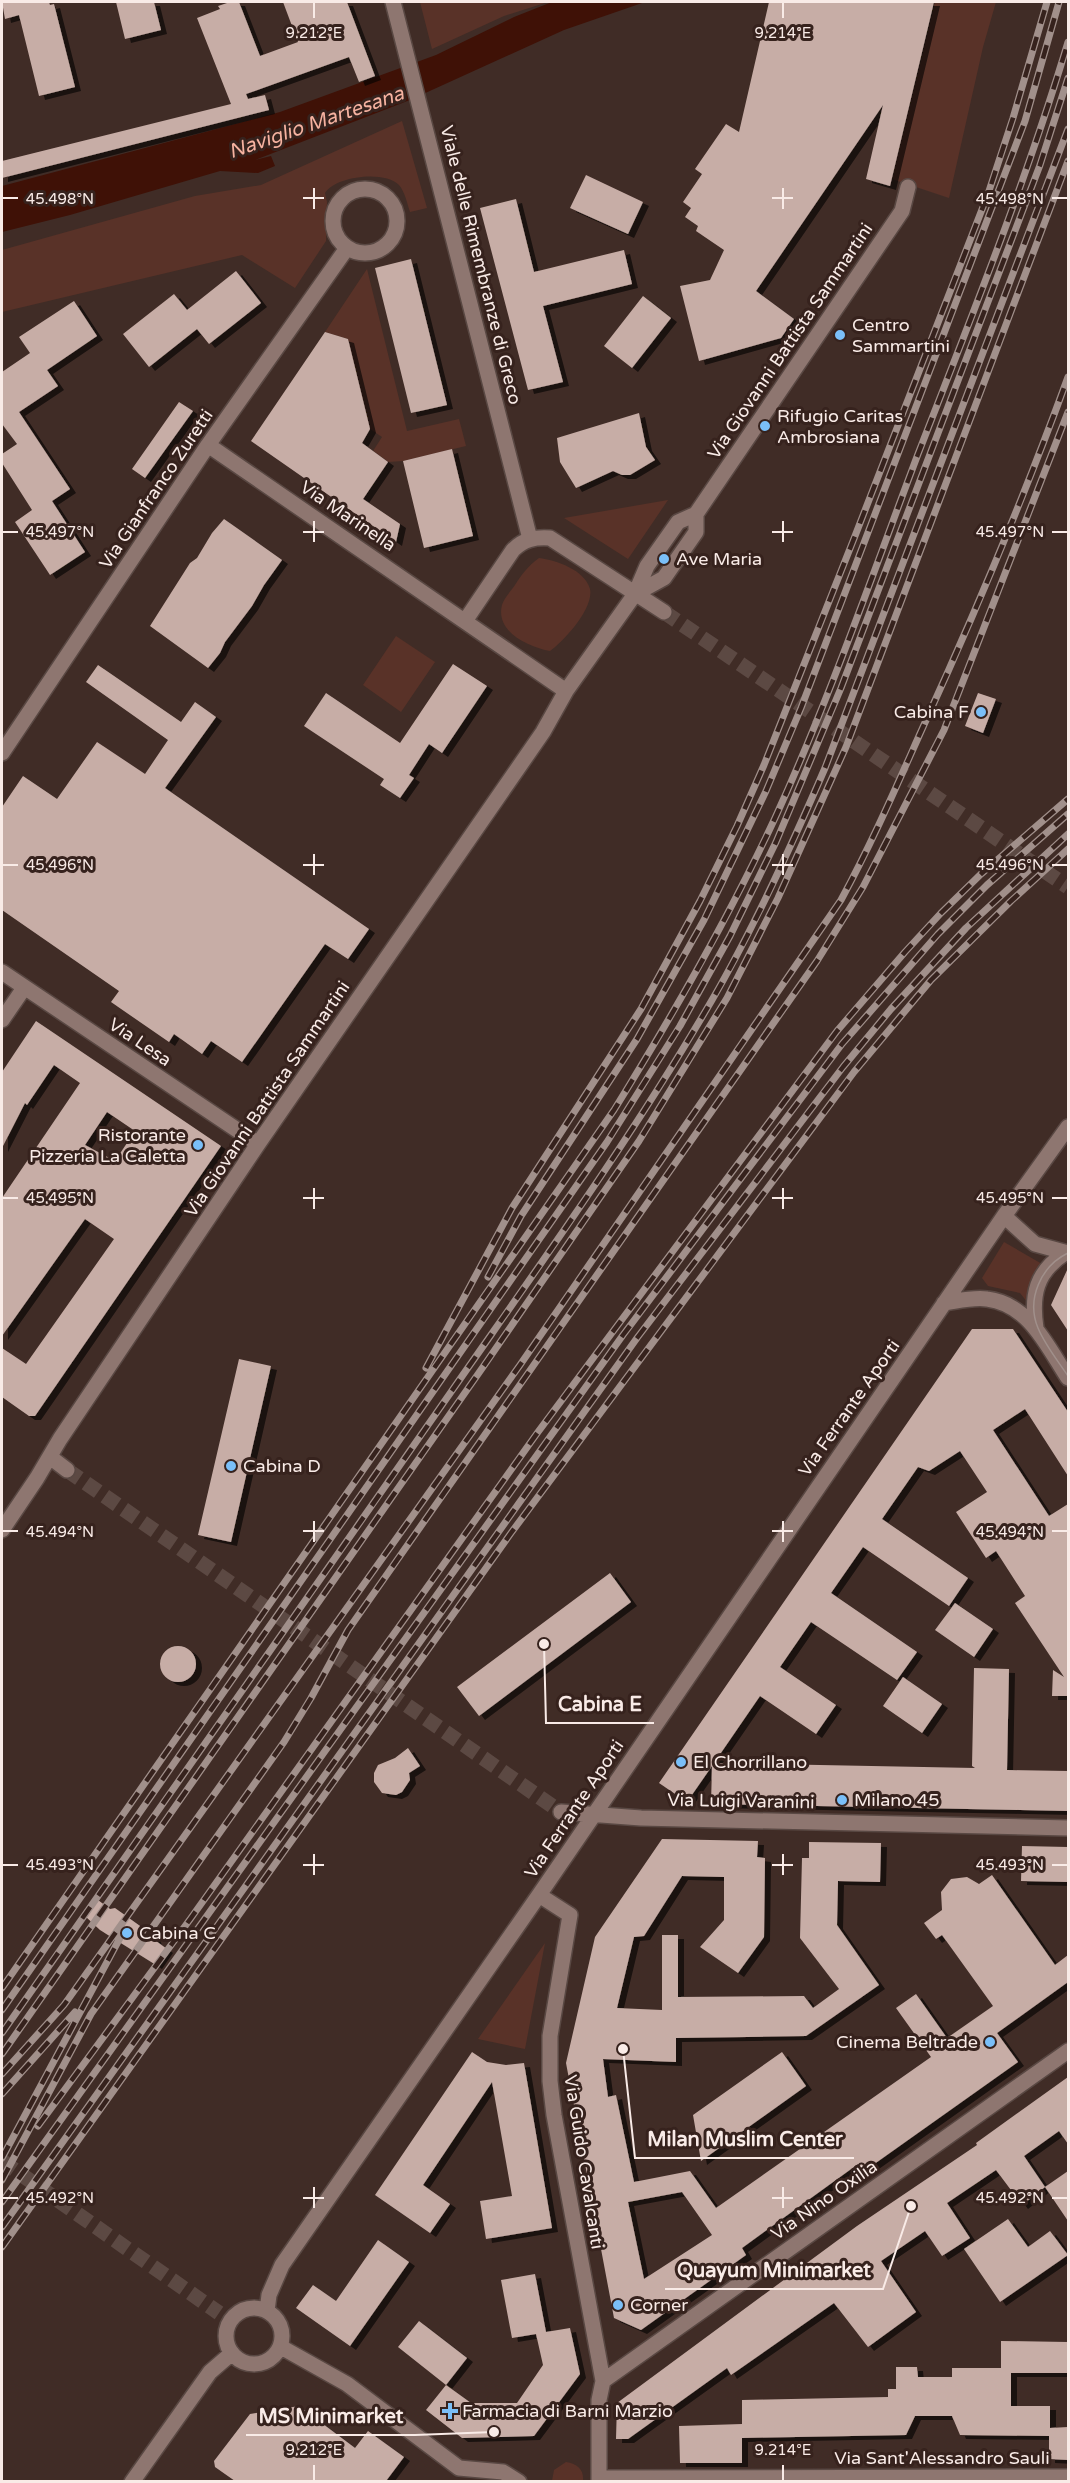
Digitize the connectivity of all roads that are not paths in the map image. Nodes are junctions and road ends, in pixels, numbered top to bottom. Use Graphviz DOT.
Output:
graph roads {
  1 [pos="393,2"];
  2 [pos="908,187"];
  3 [pos="347,248"];
  4 [pos="208,445"];
  5 [pos="530,539"];
  6 [pos="635,594"];
  7 [pos="664,612"];
  8 [pos="465,621"];
  9 [pos="566,691"];
  10 [pos="2,753"];
  11 [pos="2,972"];
  12 [pos="24,988"];
  13 [pos="2,1020"];
  14 [pos="1068,1127"];
  15 [pos="258,1144"];
  16 [pos="1004,1216"];
  17 [pos="1067,1253"];
  18 [pos="945,1303"];
  19 [pos="1036,1329"];
  20 [pos="1068,1378"];
  21 [pos="50,1457"];
  22 [pos="67,1470"];
  23 [pos="2,1530"];
  24 [pos="561,1812"];
  25 [pos="594,1814"];
  26 [pos="1068,1828"];
  27 [pos="539,1895"];
  28 [pos="1068,2051"];
  29 [pos="267,2311"];
  30 [pos="281,2347"];
  31 [pos="232,2353"];
  32 [pos="603,2381"];
  33 [pos="1068,2477"];
  34 [pos="599,2480"];
  35 [pos="775,2480"];
  36 [pos="132,2481"];
  37 [pos="519,2481"];
  1 -- 5 [label="street, Viale delle Rimembranze di Greco"];
  2 -- 6 [label="street, Via Giovanni Battista Sammartini"];
  3 -- 3 [label="street"];
  3 -- 4 [label="street, Via Gianfranco Zuretti"];
  4 -- 8 [label="street, Via Marinella"];
  4 -- 10 [label="street, Via Gianfranco Zuretti"];
  5 -- 6 [label="street"];
  5 -- 8 [label="street"];
  6 -- 7 [label="street"];
  6 -- 9 [label="street, Via Giovanni Battista Sammartini"];
  8 -- 9 [label="street, Via Marinella"];
  9 -- 15 [label="street, Via Giovanni Battista Sammartini"];
  11 -- 12 [label="street, Via Lesa"];
  12 -- 13 [label="street"];
  12 -- 15 [label="street, Via Lesa"];
  14 -- 16 [label="street, Via Ferrante Aporti"];
  15 -- 21 [label="street, Via Giovanni Battista Sammartini"];
  16 -- 17 [label="street"];
  16 -- 18 [label="street, Via Ferrante Aporti"];
  17 -- 19 [label="street"];
  18 -- 19 [label="street"];
  18 -- 25 [label="street, Via Ferrante Aporti"];
  19 -- 20 [label="street"];
  21 -- 22 [label="street"];
  21 -- 23 [label="street, Via Giovanni Battista Sammartini"];
  24 -- 25 [label="street, Via Luigi Varanini"];
  25 -- 26 [label="street, Via Luigi Varanini"];
  25 -- 27 [label="street, Via Ferrante Aporti"];
  27 -- 29 [label="street, Via Ferrante Aporti"];
  27 -- 32 [label="street, Via Guido Cavalcanti"];
  28 -- 32 [label="street, Via Nino Oxilia"];
  29 -- 30 [label="street"];
  29 -- 31 [label="street"];
  30 -- 31 [label="street"];
  30 -- 37 [label="street"];
  31 -- 36 [label="street"];
  32 -- 34 [label="street"];
  33 -- 35 [label="street, Via Sant'Alessandro Sauli"];
  34 -- 35 [label="street, Via Sant'Alessandro Sauli"];
}
